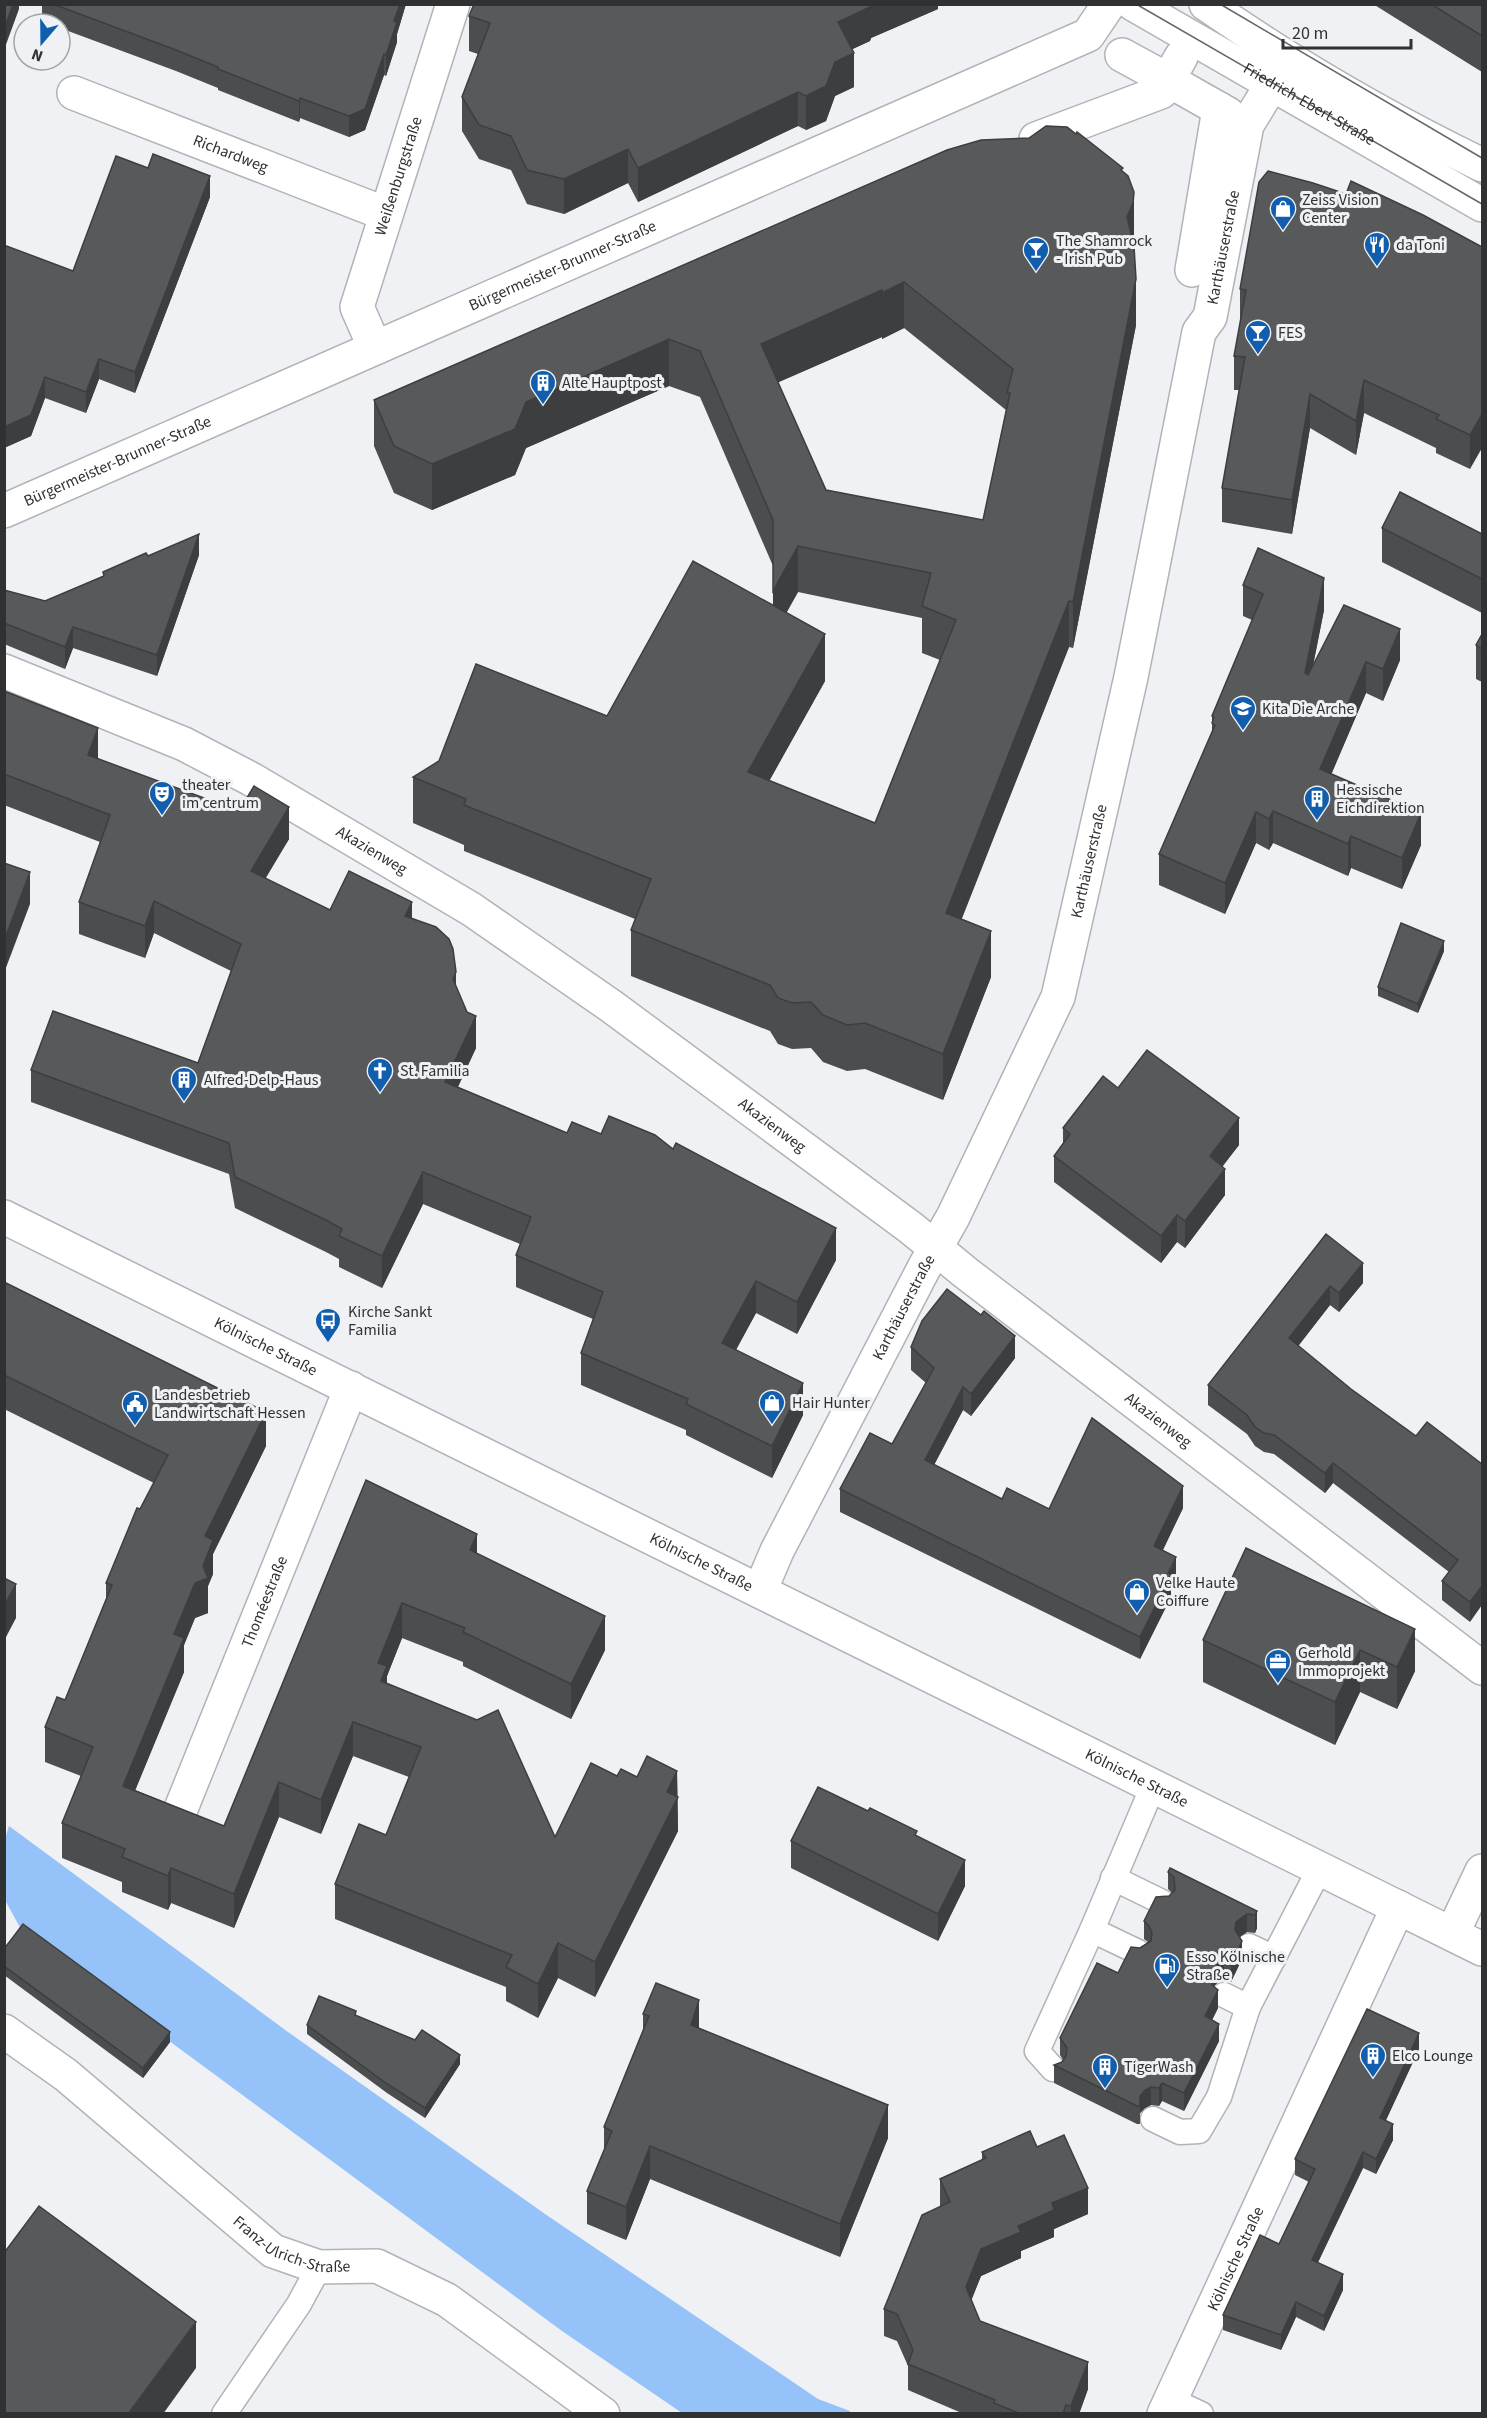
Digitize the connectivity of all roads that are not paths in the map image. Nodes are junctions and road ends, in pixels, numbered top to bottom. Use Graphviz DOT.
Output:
graph roads {
  1 [pos="453,4"];
  2 [pos="1108,4"];
  3 [pos="1133,4"];
  4 [pos="1151,4"];
  5 [pos="1206,4"];
  6 [pos="1244,30"];
  7 [pos="1122,55"];
  8 [pos="1175,69"];
  9 [pos="1272,84"];
  10 [pos="74,93"];
  11 [pos="1036,139"];
  12 [pos="1482,165"];
  13 [pos="1482,206"];
  14 [pos="386,214"];
  15 [pos="1192,270"];
  16 [pos="375,348"];
  17 [pos="4,511"];
  18 [pos="4,671"];
  19 [pos="4,1217"];
  20 [pos="935,1248"];
  21 [pos="351,1388"];
  22 [pos="760,1591"];
  23 [pos="1482,1668"];
  24 [pos="1152,1786"];
  25 [pos="178,1816"];
  26 [pos="1320,1868"];
  27 [pos="1482,1871"];
  28 [pos="1113,1878"];
  29 [pos="1162,1902"];
  30 [pos="1398,1907"];
  31 [pos="1092,1930"];
  32 [pos="1452,1934"];
  33 [pos="1249,1946"];
  34 [pos="1482,1949"];
  35 [pos="1137,1952"];
  36 [pos="1274,1958"];
  37 [pos="1224,1995"];
  38 [pos="1248,2007"];
  39 [pos="4,2031"];
  40 [pos="1053,2069"];
  41 [pos="1153,2119"];
  42 [pos="319,2267"];
  43 [pos="1167,2407"];
  44 [pos="224,2414"];
  45 [pos="603,2414"];
  46 [pos="1201,2414"];
  1 -- 14 [label="street, Weißenburgstraße"];
  2 -- 16 [label="street, Bürgermeister-Brunner-Straße"];
  3 -- 9 [label="street, Friedrich-Ebert-Straße"];
  4 -- 6 [label="street"];
  5 -- 6 [label="street, Friedrich-Ebert-Straße"];
  6 -- 12 [label="street, Friedrich-Ebert-Straße"];
  7 -- 8 [label="street"];
  8 -- 11 [label="street"];
  8 -- 15 [label="street"];
  9 -- 13 [label="street, Friedrich-Ebert-Straße"];
  9 -- 20 [label="street, Karthäuserstraße"];
  10 -- 14 [label="street, Richardweg"];
  14 -- 16 [label="street, Weißenburgstraße"];
  16 -- 17 [label="street, Bürgermeister-Brunner-Straße"];
  18 -- 20 [label="street, Akazienweg"];
  19 -- 21 [label="street, Kölnische Straße"];
  20 -- 22 [label="street, Karthäuserstraße"];
  20 -- 23 [label="street, Akazienweg"];
  21 -- 22 [label="street, Kölnische Straße"];
  21 -- 25 [label="street, Thoméestraße"];
  22 -- 24 [label="street, Kölnische Straße"];
  24 -- 26 [label="street, Kölnische Straße"];
  24 -- 28 [label="lane"];
  26 -- 30 [label="street, Kölnische Straße"];
  26 -- 36 [label="lane"];
  27 -- 32 [label="street"];
  28 -- 29 [label="lane"];
  28 -- 31 [label="lane"];
  30 -- 32 [label="street, Kölnische Straße"];
  30 -- 43 [label="street, Kölnische Straße"];
  31 -- 35 [label="lane"];
  31 -- 40 [label="lane"];
  32 -- 34 [label="street, Kölnische Straße"];
  33 -- 36 [label="lane"];
  36 -- 38 [label="lane"];
  37 -- 38 [label="lane"];
  38 -- 41 [label="lane"];
  39 -- 42 [label="street, Franz-Ulrich-Straße"];
  42 -- 44 [label="lane"];
  42 -- 45 [label="street, Franz-Ulrich-Straße"];
  43 -- 46 [label="lane"];
}
